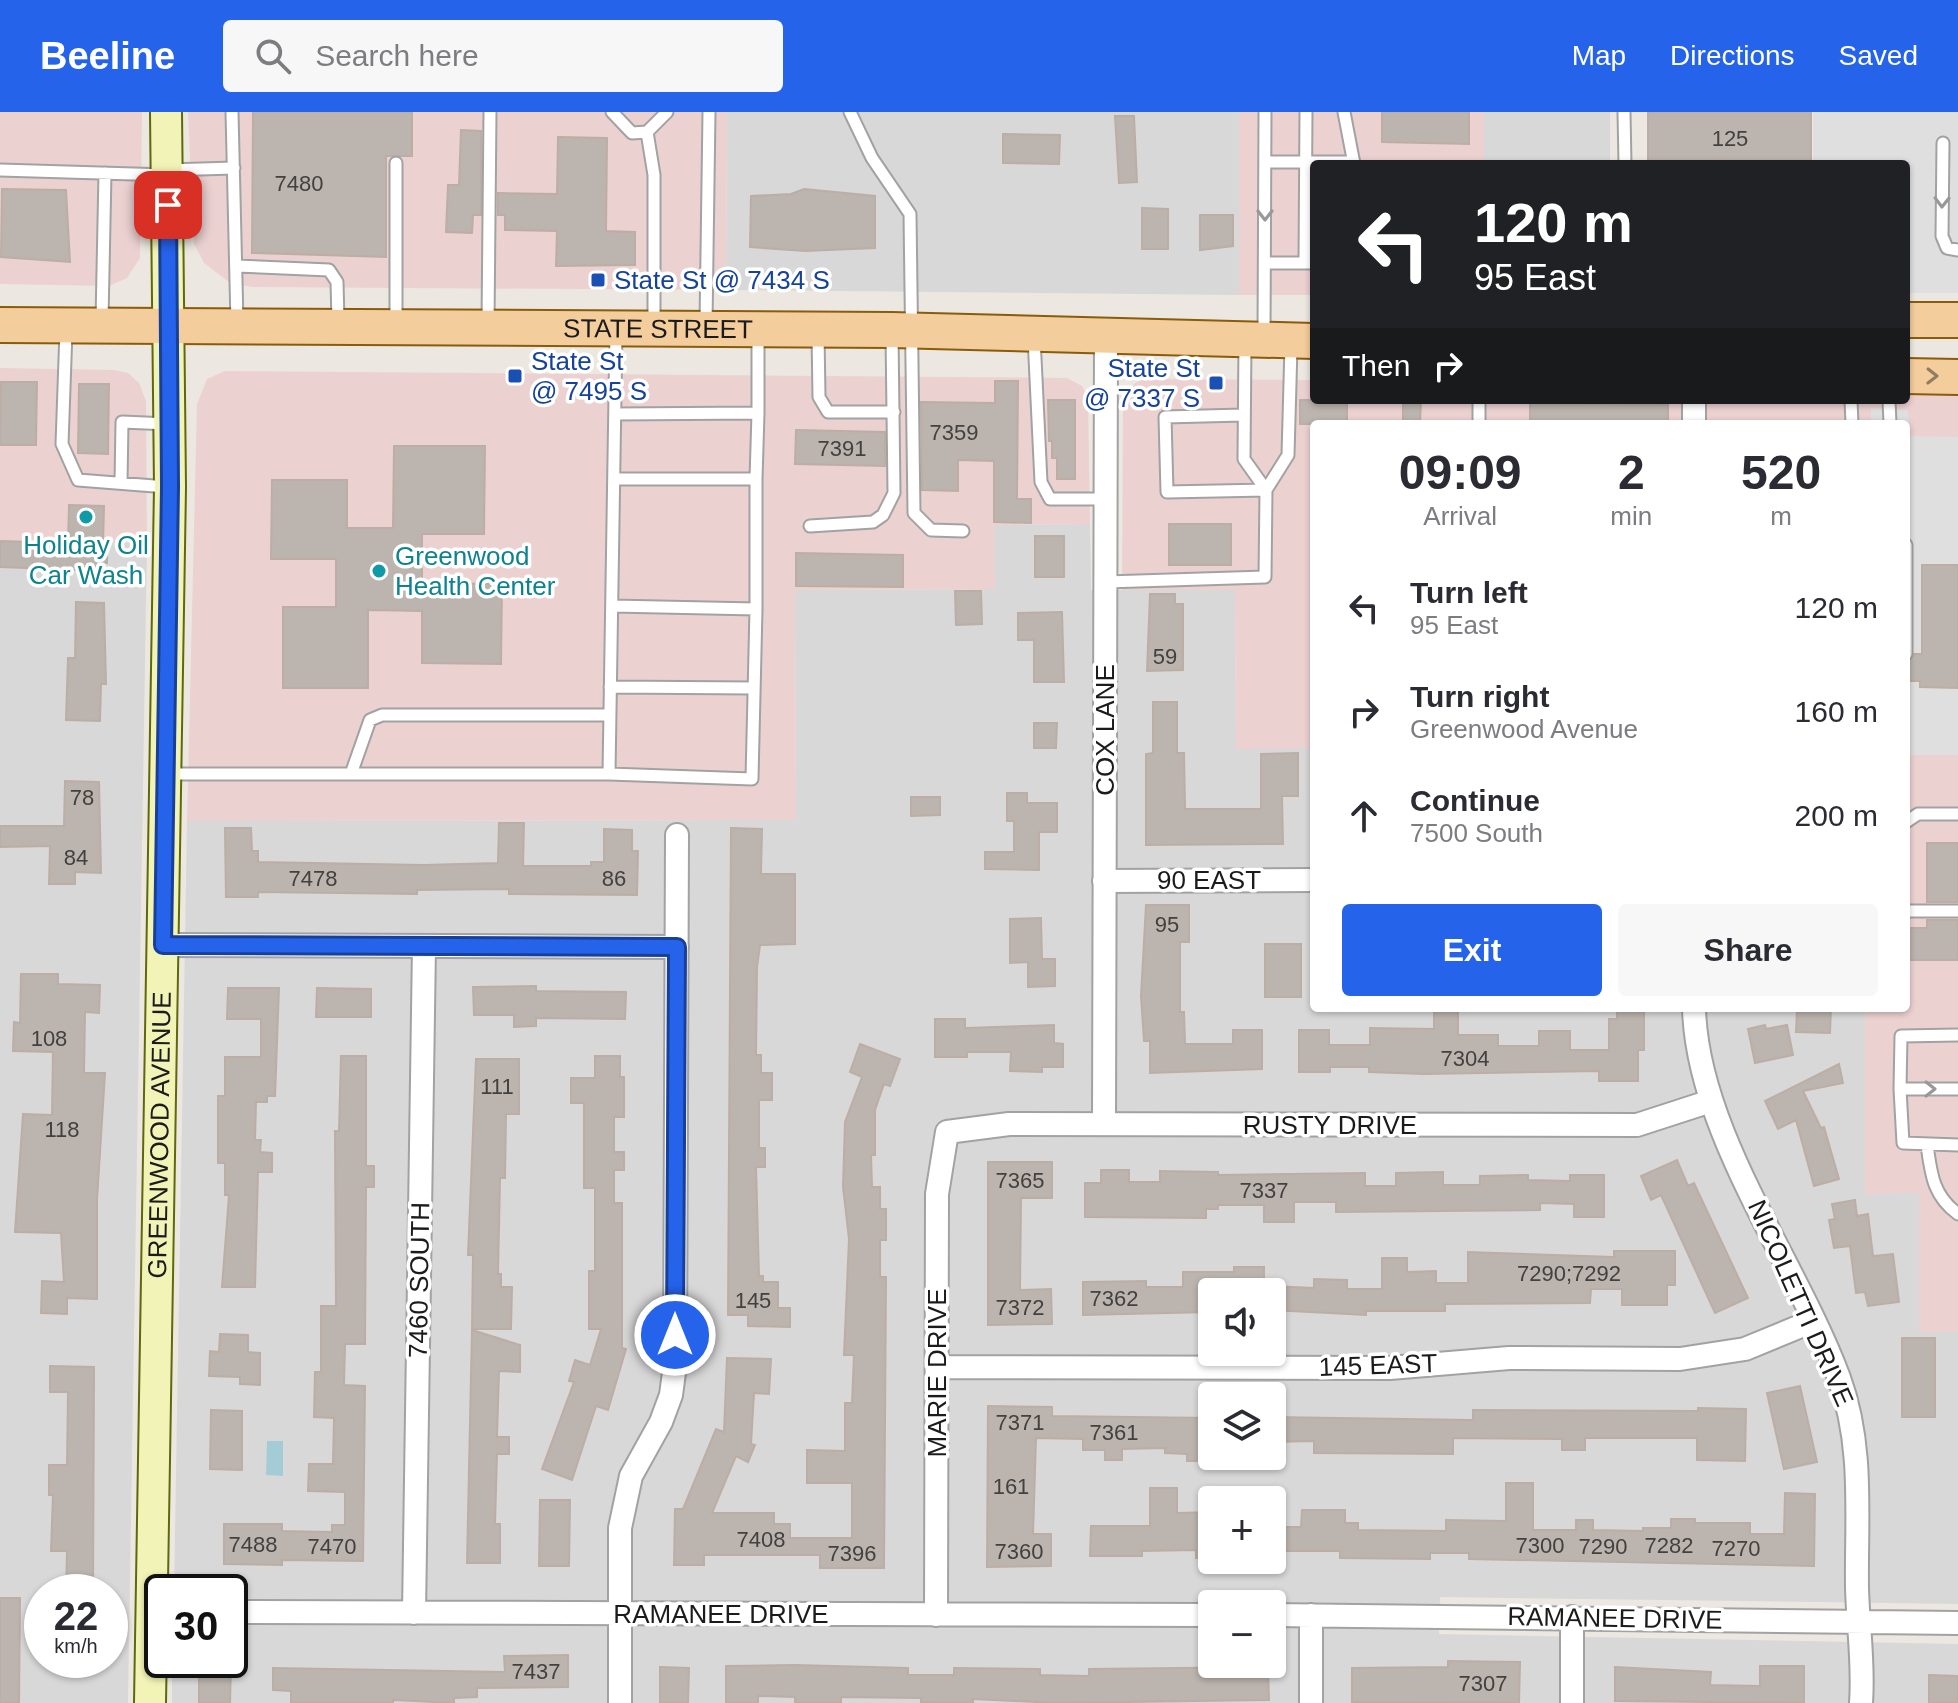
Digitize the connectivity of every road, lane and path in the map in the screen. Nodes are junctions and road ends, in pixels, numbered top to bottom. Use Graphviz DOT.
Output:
graph roads {
  1 [pos="166,112"];
  2 [pos="232,112"];
  3 [pos="490,112"];
  4 [pos="612,112"];
  5 [pos="667,112"];
  6 [pos="709,112"];
  7 [pos="850,112"];
  8 [pos="1265,112"];
  9 [pos="1306,112"];
  10 [pos="1344,112"];
  11 [pos="1624,112"];
  12 [pos="647,132"];
  13 [pos="1943,143"];
  14 [pos="1353,160"];
  15 [pos="1625,160"];
  16 [pos="1265,162"];
  17 [pos="1305,162"];
  18 [pos="1310,162"];
  19 [pos="396,163"];
  20 [pos="234,168"];
  21 [pos="0,170"];
  22 [pos="167,172"];
  23 [pos="105,173"];
  24 [pos="1958,250"];
  25 [pos="1265,263"];
  26 [pos="1309,263"];
  27 [pos="236,266"];
  28 [pos="1910,320"];
  29 [pos="1958,320"];
  30 [pos="0,325"];
  31 [pos="66,326"];
  32 [pos="102,327"];
  33 [pos="237,327"];
  34 [pos="338,327"];
  35 [pos="396,327"];
  36 [pos="488,327"];
  37 [pos="616,327"];
  38 [pos="171,328"];
  39 [pos="654,328"];
  40 [pos="706,328"];
  41 [pos="758,329"];
  42 [pos="818,330"];
  43 [pos="903,331"];
  44 [pos="1034,336"];
  45 [pos="1106,336"];
  46 [pos="1279,341"];
  47 [pos="1910,376"];
  48 [pos="1958,377"];
  49 [pos="894,412"];
  50 [pos="758,413"];
  51 [pos="615,414"];
  52 [pos="1243,415"];
  53 [pos="169,424"];
  54 [pos="614,479"];
  55 [pos="756,479"];
  56 [pos="121,483"];
  57 [pos="170,487"];
  58 [pos="1266,490"];
  59 [pos="1106,499"];
  60 [pos="810,526"];
  61 [pos="963,531"];
  62 [pos="1106,582"];
  63 [pos="612,606"];
  64 [pos="756,609"];
  65 [pos="610,687"];
  66 [pos="754,688"];
  67 [pos="610,715"];
  68 [pos="166,774"];
  69 [pos="351,774"];
  70 [pos="609,774"];
  71 [pos="1958,814"];
  72 [pos="1910,819"];
  73 [pos="677,835"];
  74 [pos="1310,880"];
  75 [pos="1104,881"];
  76 [pos="1910,911"];
  77 [pos="1958,911"];
  78 [pos="163,945"];
  79 [pos="424,946"];
  80 [pos="677,947"];
  81 [pos="1694,1012"];
  82 [pos="1958,1035"];
  83 [pos="1900,1089"];
  84 [pos="1958,1089"];
  85 [pos="1711,1101"];
  86 [pos="1104,1124"];
  87 [pos="947,1132"];
  88 [pos="1927,1145"];
  89 [pos="1958,1145"];
  90 [pos="1958,1214"];
  91 [pos="1813,1321"];
  92 [pos="937,1367"];
  93 [pos="157,1574"];
  94 [pos="248,1612"];
  95 [pos="414,1613"];
  96 [pos="620,1615"];
  97 [pos="936,1615"];
  98 [pos="1198,1615"];
  99 [pos="1286,1615"];
  100 [pos="1311,1615"];
  101 [pos="1572,1617"];
  102 [pos="1860,1623"];
  103 [pos="1958,1623"];
  104 [pos="152,1678"];
  105 [pos="150,1703"];
  106 [pos="620,1703"];
  107 [pos="1311,1703"];
  108 [pos="1572,1703"];
  109 [pos="1861,1703"];
  1 -- 22 [label="street, GREENWOOD AVENUE"];
  2 -- 20 [label="lane"];
  3 -- 36 [label="lane"];
  4 -- 12 [label="lane"];
  5 -- 12 [label="lane"];
  6 -- 40 [label="lane"];
  7 -- 43 [label="lane"];
  8 -- 16 [label="lane"];
  9 -- 17 [label="lane"];
  10 -- 14 [label="lane"];
  11 -- 15 [label="lane"];
  12 -- 39 [label="lane"];
  13 -- 24 [label="lane, one-way"];
  16 -- 17 [label="lane"];
  16 -- 25 [label="lane, one-way"];
  17 -- 18 [label="lane"];
  17 -- 26 [label="lane"];
  19 -- 35 [label="lane"];
  20 -- 22 [label="lane"];
  20 -- 27 [label="lane"];
  21 -- 23 [label="lane"];
  22 -- 23 [label="lane"];
  22 -- 38 [label="street, GREENWOOD AVENUE"];
  23 -- 32 [label="lane"];
  25 -- 26 [label="lane"];
  25 -- 46 [label="lane"];
  27 -- 33 [label="lane"];
  27 -- 34 [label="lane"];
  28 -- 29 [label="main road"];
  30 -- 31 [label="main road, STATE STREET"];
  31 -- 32 [label="main road, STATE STREET"];
  31 -- 56 [label="lane"];
  32 -- 38 [label="main road, STATE STREET"];
  33 -- 34 [label="main road, STATE STREET"];
  33 -- 38 [label="main road, STATE STREET"];
  34 -- 35 [label="main road, STATE STREET"];
  35 -- 36 [label="main road, STATE STREET"];
  36 -- 37 [label="main road, STATE STREET"];
  37 -- 39 [label="main road, STATE STREET"];
  37 -- 51 [label="lane"];
  38 -- 53 [label="street, GREENWOOD AVENUE"];
  39 -- 40 [label="main road, STATE STREET"];
  40 -- 41 [label="main road, STATE STREET"];
  41 -- 42 [label="main road, STATE STREET"];
  41 -- 50 [label="lane"];
  42 -- 43 [label="main road, STATE STREET"];
  42 -- 49 [label="lane"];
  43 -- 44 [label="main road, STATE STREET"];
  43 -- 49 [label="lane"];
  43 -- 61 [label="lane"];
  44 -- 45 [label="main road, STATE STREET"];
  44 -- 59 [label="lane"];
  45 -- 46 [label="main road, STATE STREET"];
  45 -- 59 [label="street, COX LANE"];
  46 -- 52 [label="lane"];
  46 -- 58 [label="lane"];
  47 -- 48 [label="main road, one-way"];
  49 -- 60 [label="lane"];
  50 -- 51 [label="lane"];
  50 -- 55 [label="lane"];
  51 -- 54 [label="lane"];
  52 -- 58 [label="lane"];
  52 -- 58 [label="lane"];
  53 -- 56 [label="lane"];
  53 -- 57 [label="street, GREENWOOD AVENUE"];
  54 -- 55 [label="lane"];
  54 -- 63 [label="lane"];
  55 -- 64 [label="lane"];
  56 -- 57 [label="lane"];
  57 -- 68 [label="street, GREENWOOD AVENUE"];
  58 -- 62 [label="lane"];
  59 -- 62 [label="street, COX LANE"];
  62 -- 75 [label="street, COX LANE"];
  63 -- 64 [label="lane"];
  63 -- 65 [label="lane"];
  64 -- 66 [label="lane"];
  65 -- 66 [label="lane"];
  65 -- 67 [label="lane"];
  66 -- 70 [label="lane"];
  67 -- 69 [label="lane"];
  67 -- 70 [label="lane"];
  68 -- 69 [label="lane"];
  68 -- 78 [label="street, GREENWOOD AVENUE"];
  69 -- 70 [label="lane"];
  71 -- 72 [label="lane"];
  73 -- 80 [label="street"];
  74 -- 75 [label="street, 90 EAST"];
  75 -- 86 [label="street, COX LANE"];
  76 -- 77 [label="lane"];
  78 -- 79 [label="street"];
  78 -- 93 [label="street, GREENWOOD AVENUE"];
  79 -- 80 [label="street"];
  79 -- 95 [label="street, 7460 SOUTH"];
  80 -- 96 [label="street"];
  81 -- 85 [label="street, NICOLETTI DRIVE"];
  82 -- 83 [label="lane"];
  83 -- 84 [label="lane, one-way"];
  83 -- 88 [label="lane"];
  85 -- 86 [label="street, RUSTY DRIVE"];
  85 -- 91 [label="street, NICOLETTI DRIVE"];
  86 -- 87 [label="street, RUSTY DRIVE"];
  87 -- 92 [label="street, MARIE DRIVE"];
  88 -- 89 [label="lane"];
  88 -- 90 [label="lane"];
  91 -- 92 [label="street, 145 EAST"];
  91 -- 102 [label="street, NICOLETTI DRIVE"];
  92 -- 97 [label="street, MARIE DRIVE"];
  94 -- 95 [label="street, RAMANEE DRIVE"];
  95 -- 96 [label="street, RAMANEE DRIVE"];
  96 -- 97 [label="street, RAMANEE DRIVE"];
  96 -- 106 [label="street"];
  97 -- 98 [label="street, RAMANEE DRIVE"];
  99 -- 100 [label="street, RAMANEE DRIVE"];
  100 -- 101 [label="street, RAMANEE DRIVE"];
  100 -- 107 [label="street"];
  101 -- 102 [label="street, RAMANEE DRIVE"];
  101 -- 108 [label="street"];
  102 -- 103 [label="street, RAMANEE DRIVE"];
  102 -- 109 [label="street, NICOLETTI DRIVE"];
  104 -- 105 [label="street, GREENWOOD AVENUE"];
}
